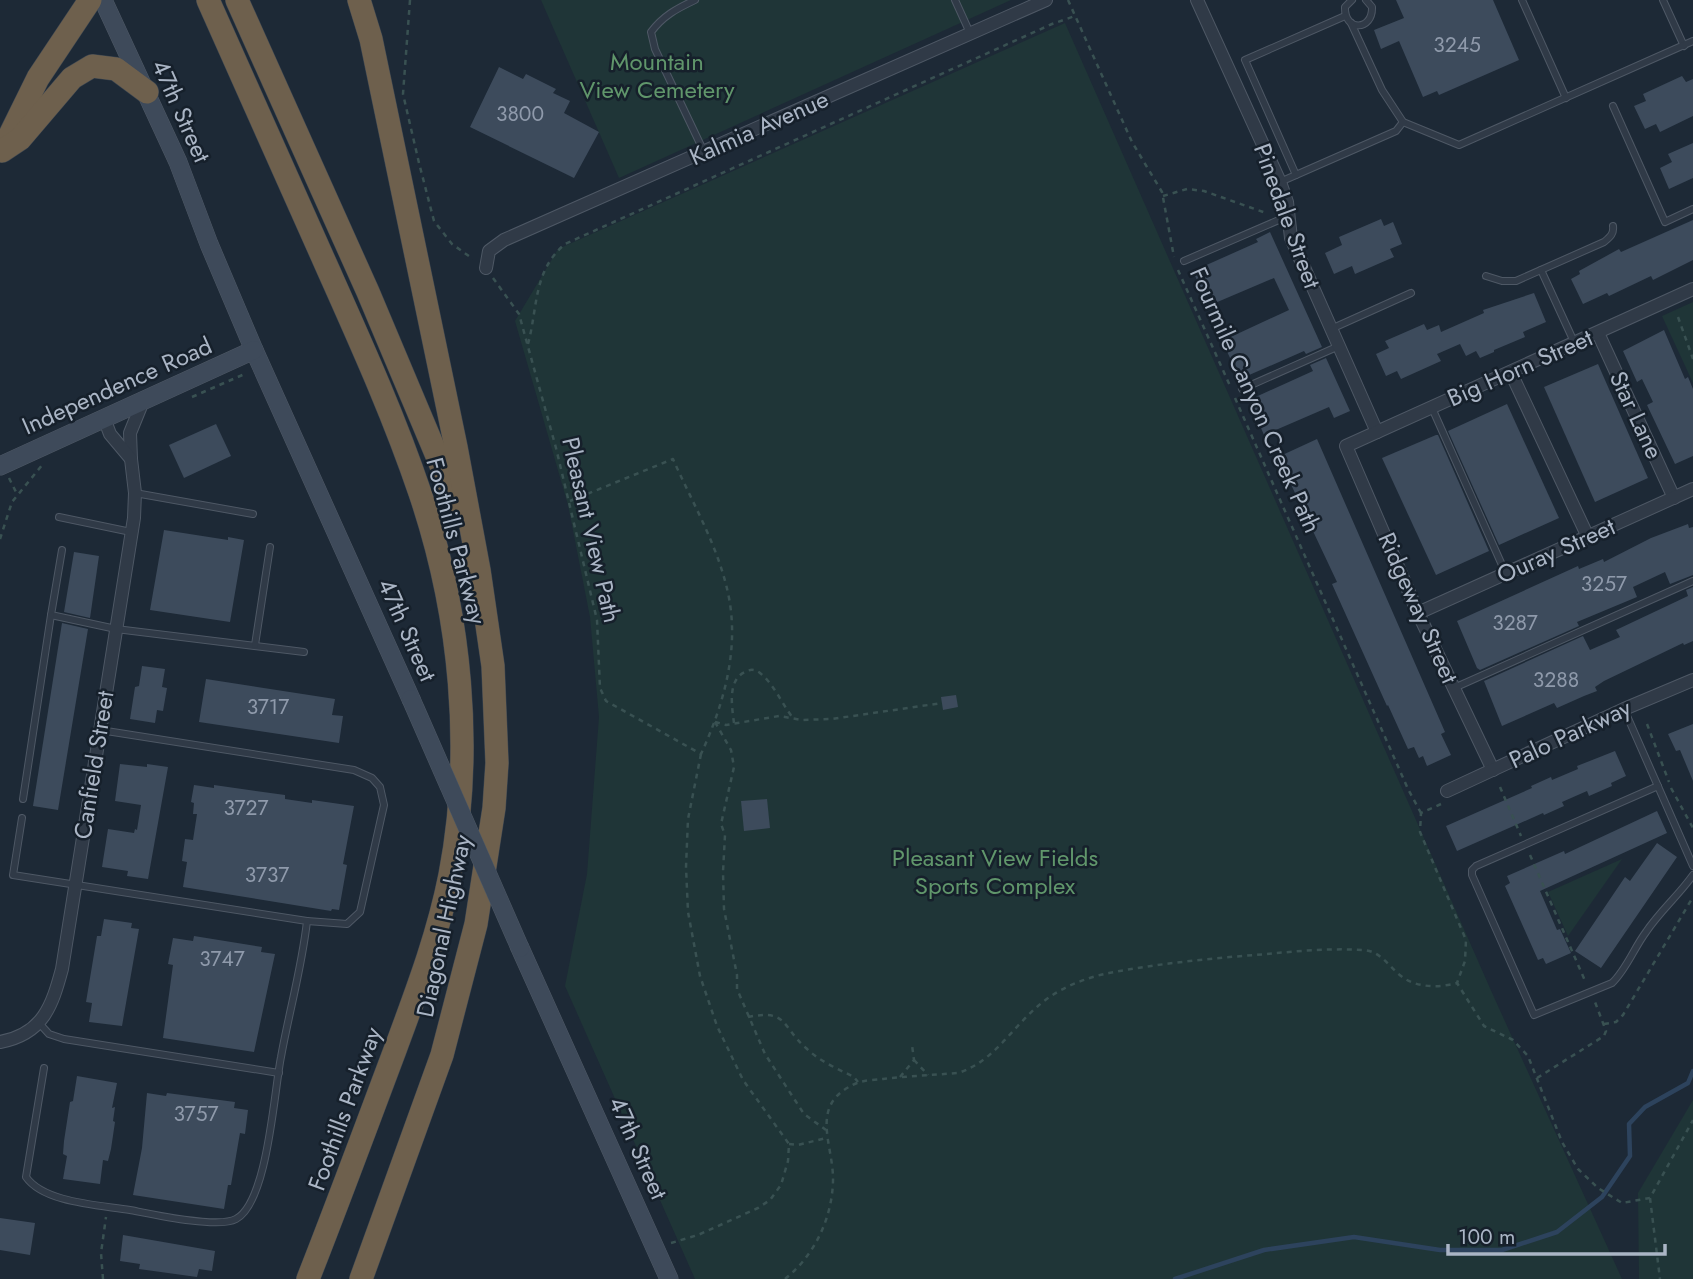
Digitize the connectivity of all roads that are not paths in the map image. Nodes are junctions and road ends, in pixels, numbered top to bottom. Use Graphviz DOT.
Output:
graph roads {
  1 [pos="90,0"];
  2 [pos="103,0"];
  3 [pos="208,0"];
  4 [pos="237,0"];
  5 [pos="359,0"];
  6 [pos="372,0"];
  7 [pos="695,0"];
  8 [pos="955,0"];
  9 [pos="1046,0"];
  10 [pos="1197,0"];
  11 [pos="1352,0"];
  12 [pos="1366,0"];
  13 [pos="1522,0"];
  14 [pos="1663,0"];
  15 [pos="1345,16"];
  16 [pos="1351,23"];
  17 [pos="970,33"];
  18 [pos="371,38"];
  19 [pos="1693,41"];
  20 [pos="1684,46"];
  21 [pos="1245,60"];
  22 [pos="1228,68"];
  23 [pos="147,92"];
  24 [pos="1566,98"];
  25 [pos="1613,106"];
  26 [pos="1403,122"];
  27 [pos="704,152"];
  28 [pos="1,153"];
  29 [pos="1296,175"];
  30 [pos="1280,182"];
  31 [pos="1693,209"];
  32 [pos="1288,216"];
  33 [pos="1612,226"];
  34 [pos="1184,261"];
  35 [pos="486,268"];
  36 [pos="1541,270"];
  37 [pos="1486,276"];
  38 [pos="1693,289"];
  39 [pos="1411,293"];
  40 [pos="1331,329"];
  41 [pos="1598,333"];
  42 [pos="1575,344"];
  43 [pos="1339,346"];
  44 [pos="254,351"];
  45 [pos="1511,373"];
  46 [pos="1242,389"];
  47 [pos="143,401"];
  48 [pos="1432,408"];
  49 [pos="104,418"];
  50 [pos="1377,432"];
  51 [pos="1346,446"];
  52 [pos="131,459"];
  53 [pos="0,466"];
  54 [pos="1693,489"];
  55 [pos="135,493"];
  56 [pos="1674,498"];
  57 [pos="253,514"];
  58 [pos="59,517"];
  59 [pos="131,532"];
  60 [pos="1588,537"];
  61 [pos="270,547"];
  62 [pos="62,550"];
  63 [pos="479,570"];
  64 [pos="1506,574"];
  65 [pos="1693,581"];
  66 [pos="1418,613"];
  67 [pos="51,615"];
  68 [pos="116,629"];
  69 [pos="255,645"];
  70 [pos="304,652"];
  71 [pos="1693,680"];
  72 [pos="1454,688"];
  73 [pos="1624,709"];
  74 [pos="100,730"];
  75 [pos="1493,769"];
  76 [pos="1658,786"];
  77 [pos="1447,791"];
  78 [pos="23,799"];
  79 [pos="22,818"];
  80 [pos="1693,866"];
  81 [pos="1693,875"];
  82 [pos="75,885"];
  83 [pos="307,921"];
  84 [pos="39,1023"];
  85 [pos="0,1042"];
  86 [pos="44,1068"];
  87 [pos="279,1073"];
  88 [pos="308,1279"];
  89 [pos="361,1279"];
  90 [pos="669,1279"];
  1 -- 28 [label="highway"];
  2 -- 23 [label="street, 47th Street"];
  3 -- 88 [label="highway, Foothills Parkway"];
  4 -- 63 [label="highway, Foothills Parkway"];
  5 -- 18 [label="highway"];
  6 -- 18 [label="highway"];
  7 -- 27 [label="lane"];
  8 -- 17 [label="lane"];
  9 -- 17 [label="street, Kalmia Avenue"];
  10 -- 22 [label="street, Pinedale Street"];
  11 -- 15 [label="lane"];
  12 -- 16 [label="lane"];
  13 -- 24 [label="lane"];
  14 -- 20 [label="lane"];
  15 -- 16 [label="lane"];
  15 -- 21 [label="lane"];
  16 -- 26 [label="lane"];
  17 -- 27 [label="street, Kalmia Avenue"];
  18 -- 63 [label="highway"];
  19 -- 20 [label="lane"];
  20 -- 24 [label="lane"];
  21 -- 22 [label="lane"];
  21 -- 29 [label="lane"];
  22 -- 30 [label="street, Pinedale Street"];
  23 -- 28 [label="highway"];
  23 -- 44 [label="street, 47th Street"];
  24 -- 26 [label="lane"];
  25 -- 31 [label="lane"];
  26 -- 29 [label="lane"];
  27 -- 35 [label="street, Kalmia Avenue"];
  29 -- 30 [label="lane"];
  30 -- 32 [label="street, Pinedale Street"];
  32 -- 34 [label="lane"];
  32 -- 40 [label="street, Pinedale Street"];
  33 -- 36 [label="lane"];
  36 -- 37 [label="lane"];
  36 -- 42 [label="lane"];
  38 -- 41 [label="street, Big Horn Street"];
  39 -- 40 [label="lane"];
  40 -- 43 [label="street, Pinedale Street"];
  41 -- 42 [label="street, Big Horn Street"];
  41 -- 56 [label="street, Star Lane"];
  42 -- 45 [label="street, Big Horn Street"];
  43 -- 46 [label="lane"];
  43 -- 50 [label="street, Pinedale Street"];
  44 -- 47 [label="street, Independence Road"];
  44 -- 90 [label="street, 47th Street, bridge"];
  45 -- 48 [label="street, Big Horn Street"];
  45 -- 60 [label="street"];
  47 -- 49 [label="street, Independence Road"];
  47 -- 52 [label="street, Canfield Street"];
  48 -- 50 [label="street, Big Horn Street"];
  48 -- 64 [label="lane"];
  49 -- 52 [label="street"];
  49 -- 53 [label="street, Independence Road"];
  50 -- 51 [label="street, Big Horn Street"];
  51 -- 66 [label="street, Ridgeway Street"];
  52 -- 55 [label="street, Canfield Street"];
  54 -- 56 [label="street, Ouray Street"];
  55 -- 57 [label="lane"];
  55 -- 59 [label="street, Canfield Street"];
  56 -- 60 [label="street, Ouray Street"];
  58 -- 59 [label="lane"];
  59 -- 68 [label="street, Canfield Street"];
  60 -- 64 [label="street, Ouray Street"];
  61 -- 69 [label="lane"];
  62 -- 67 [label="lane"];
  63 -- 89 [label="highway, Diagonal Highway"];
  64 -- 66 [label="street, Ouray Street"];
  65 -- 72 [label="lane"];
  66 -- 72 [label="street, Ridgeway Street"];
  67 -- 68 [label="lane"];
  67 -- 78 [label="lane"];
  68 -- 69 [label="lane"];
  68 -- 74 [label="street, Canfield Street"];
  69 -- 70 [label="lane"];
  71 -- 73 [label="street, Palo Parkway"];
  72 -- 75 [label="street, Ridgeway Street"];
  73 -- 75 [label="street, Palo Parkway"];
  73 -- 76 [label="lane"];
  74 -- 82 [label="street, Canfield Street"];
  74 -- 83 [label="lane"];
  75 -- 77 [label="street, Palo Parkway"];
  76 -- 80 [label="lane"];
  76 -- 81 [label="lane"];
  79 -- 82 [label="lane"];
  82 -- 83 [label="lane"];
  82 -- 84 [label="street, Canfield Street"];
  83 -- 87 [label="lane"];
  84 -- 85 [label="street"];
  84 -- 87 [label="lane"];
  86 -- 87 [label="lane"];
}
